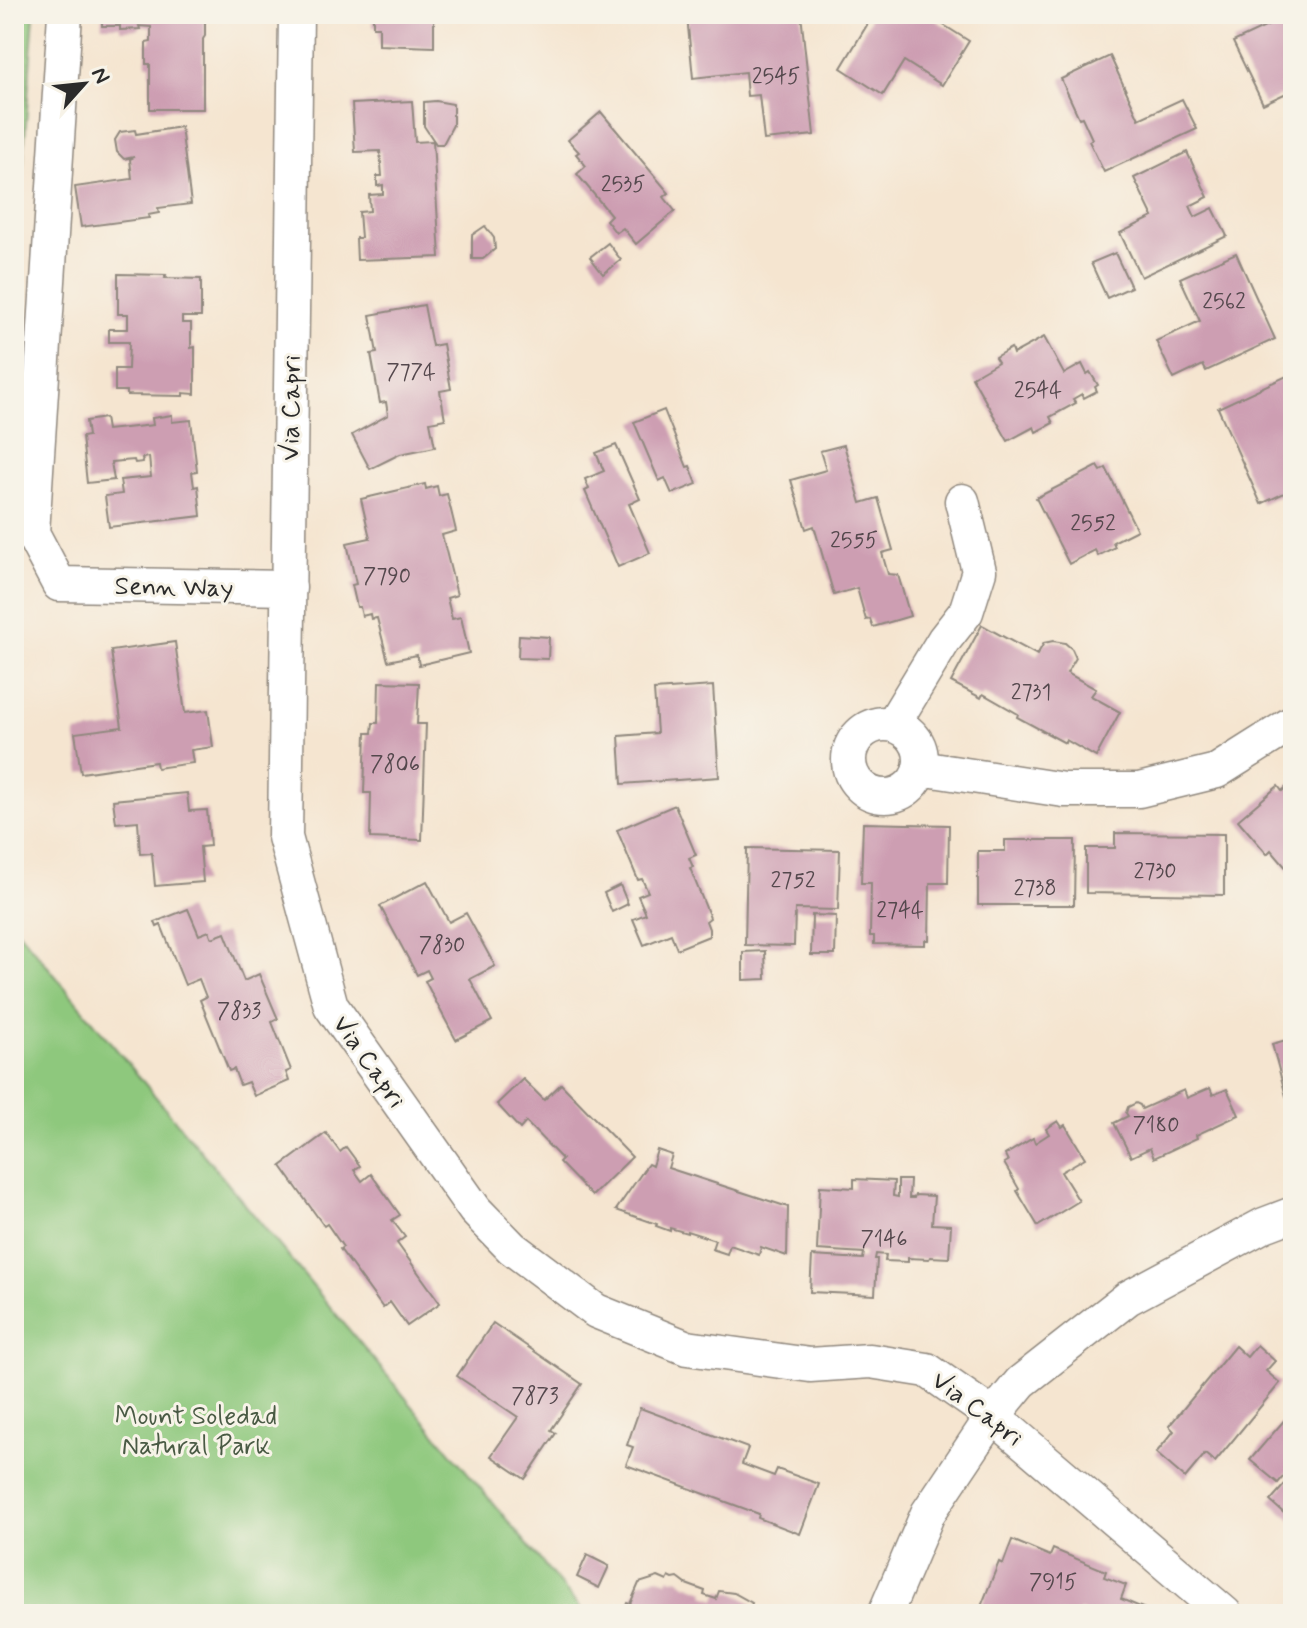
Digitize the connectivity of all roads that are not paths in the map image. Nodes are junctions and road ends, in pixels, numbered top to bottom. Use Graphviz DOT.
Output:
graph roads {
  1 [pos="65,14"];
  2 [pos="296,14"];
  3 [pos="962,501"];
  4 [pos="289,588"];
  5 [pos="1293,723"];
  6 [pos="893,724"];
  7 [pos="920,768"];
  8 [pos="1293,1214"];
  9 [pos="993,1416"];
  10 [pos="885,1614"];
  11 [pos="1225,1614"];
  1 -- 4 [label="street, Senn Way"];
  2 -- 4 [label="street, Via Capri"];
  3 -- 6 [label="street"];
  4 -- 9 [label="street, Via Capri"];
  5 -- 7 [label="street"];
  6 -- 7 [label="street"];
  6 -- 7 [label="street"];
  8 -- 9 [label="street"];
  9 -- 10 [label="street"];
  9 -- 11 [label="street, Via Capri"];
}
